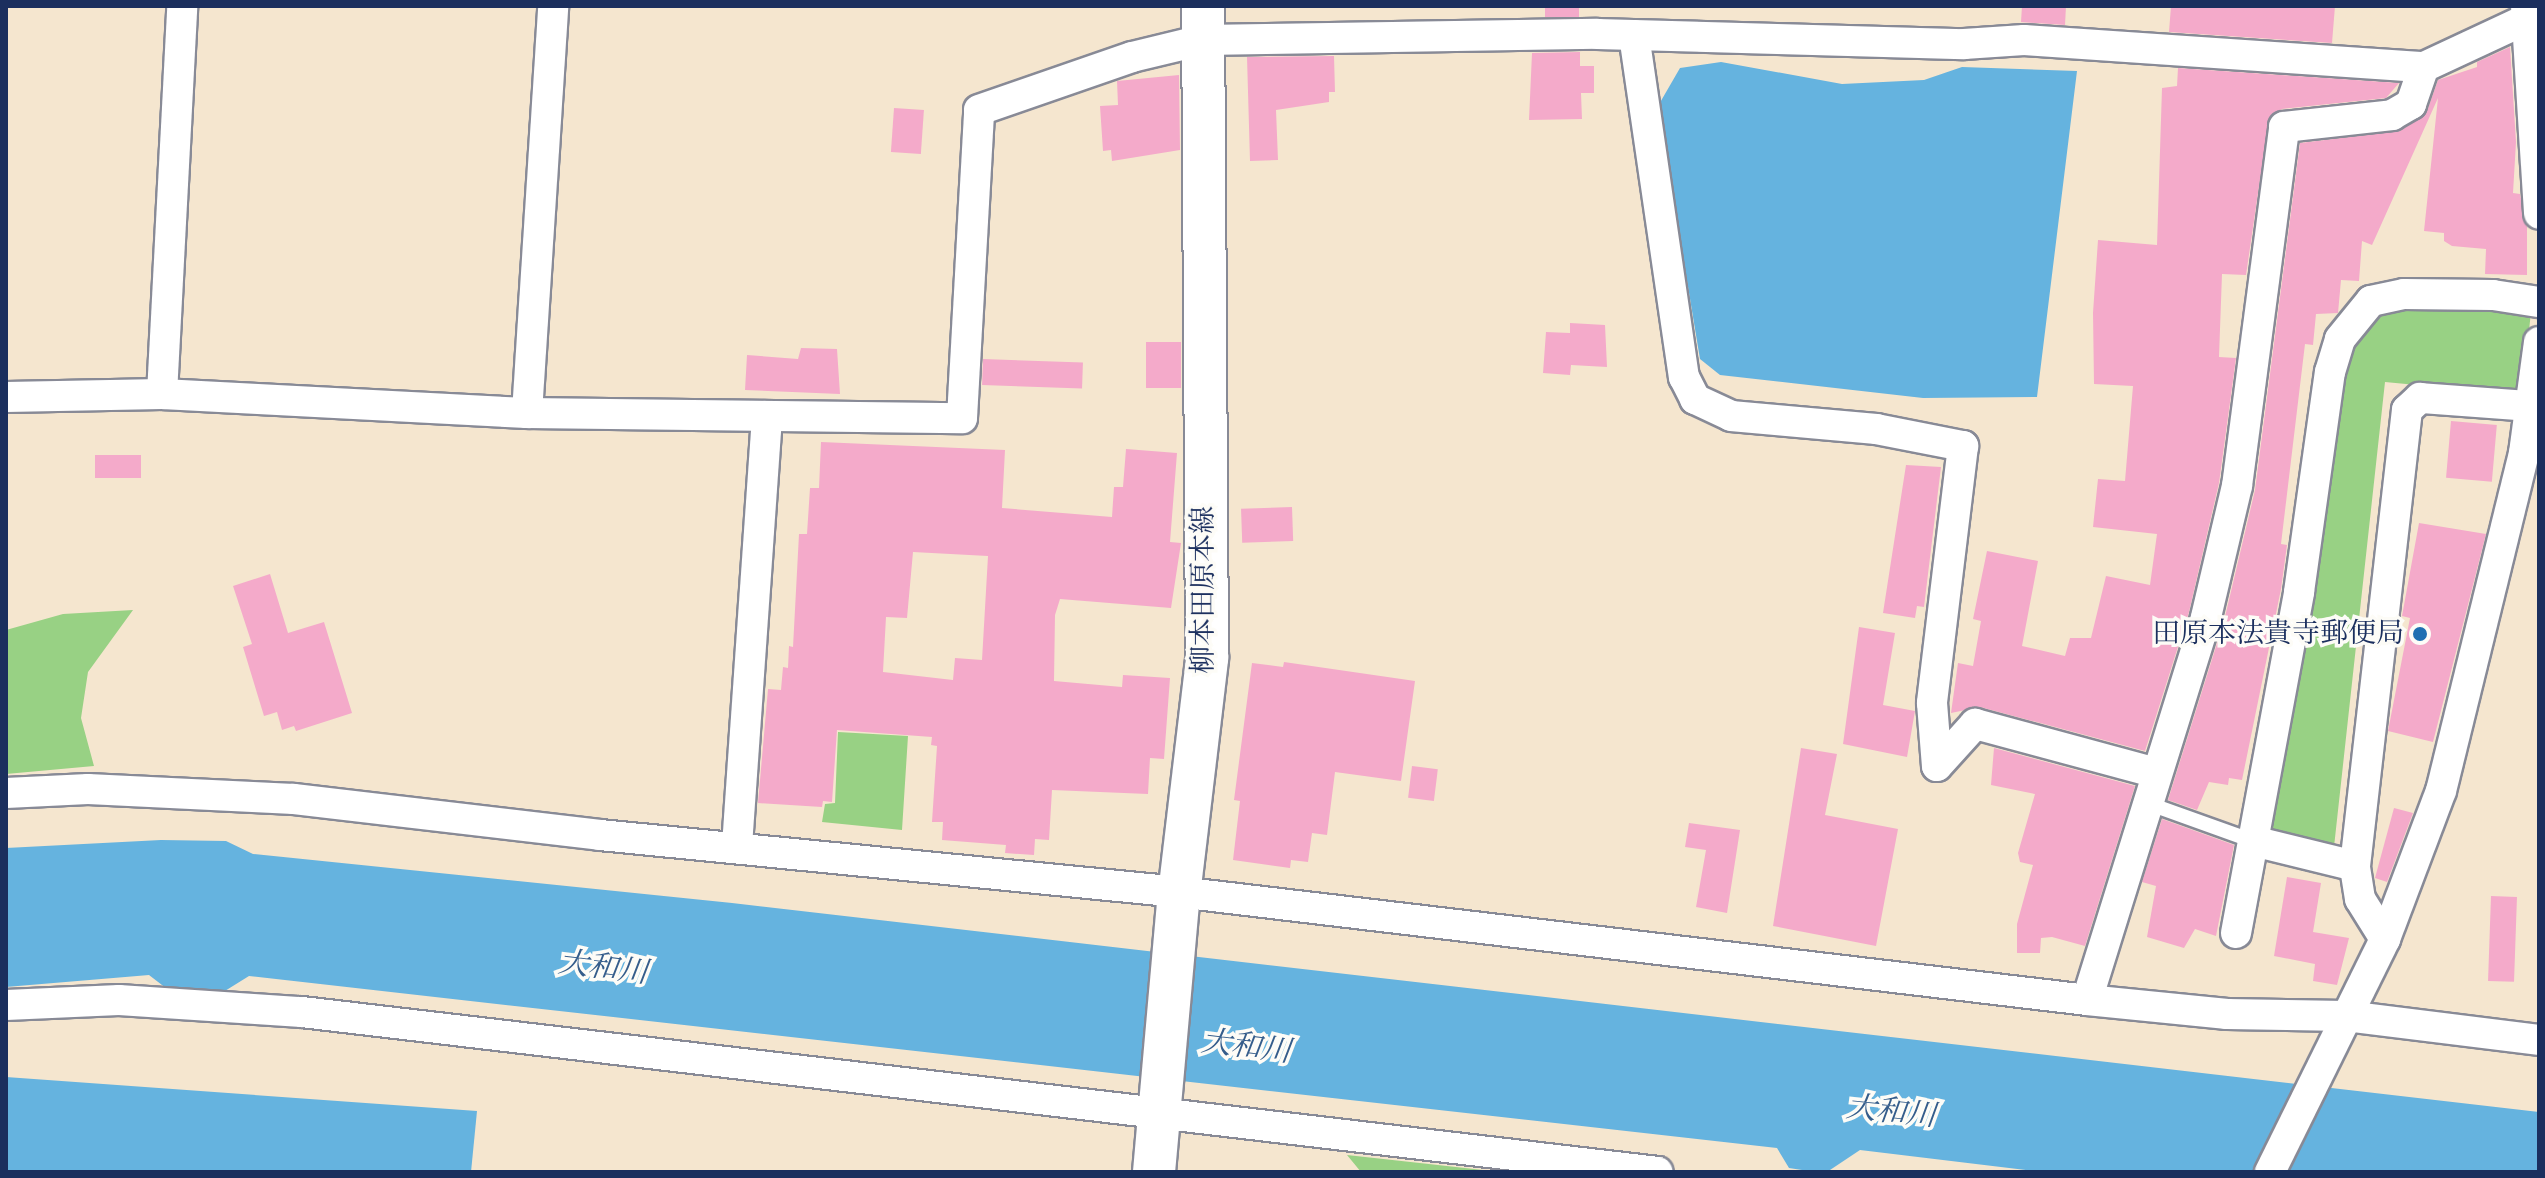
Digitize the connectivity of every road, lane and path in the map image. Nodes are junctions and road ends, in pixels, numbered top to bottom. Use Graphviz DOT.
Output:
graph roads {
  1 [pos="182,6"];
  2 [pos="553,6"];
  3 [pos="2531,15"];
  4 [pos="1203,23"];
  5 [pos="1634,35"];
  6 [pos="2424,67"];
  7 [pos="2539,214"];
  8 [pos="2539,302"];
  9 [pos="2539,342"];
  10 [pos="162,394"];
  11 [pos="6,397"];
  12 [pos="527,413"];
  13 [pos="2533,413"];
  14 [pos="767,416"];
  15 [pos="2156,773"];
  16 [pos="6,793"];
  17 [pos="2147,802"];
  18 [pos="2253,841"];
  19 [pos="737,846"];
  20 [pos="2355,866"];
  21 [pos="1178,897"];
  22 [pos="2236,933"];
  23 [pos="2385,939"];
  24 [pos="2087,1000"];
  25 [pos="6,1005"];
  26 [pos="2340,1029"];
  27 [pos="2539,1040"];
  28 [pos="1157,1108"];
  29 [pos="1619,1170"];
  30 [pos="1154,1172"];
  31 [pos="1658,1172"];
  32 [pos="2270,1172"];
  1 -- 10 [label="street"];
  2 -- 12 [label="street"];
  3 -- 6 [label="street"];
  3 -- 7 [label="street"];
  4 -- 5 [label="street"];
  4 -- 14 [label="street"];
  4 -- 21 [label="main road, 柳本田原本線"];
  5 -- 6 [label="street"];
  5 -- 15 [label="street"];
  6 -- 15 [label="street"];
  8 -- 18 [label="street"];
  9 -- 13 [label="street"];
  10 -- 11 [label="street"];
  10 -- 12 [label="street"];
  12 -- 14 [label="street"];
  13 -- 20 [label="street"];
  13 -- 23 [label="street"];
  14 -- 19 [label="street"];
  15 -- 17 [label="street"];
  16 -- 19 [label="street"];
  17 -- 18 [label="lane"];
  17 -- 24 [label="street"];
  18 -- 20 [label="street"];
  18 -- 22 [label="street"];
  19 -- 21 [label="street"];
  20 -- 23 [label="street"];
  21 -- 24 [label="street"];
  21 -- 28 [label="main road, 柳本田原本線"];
  23 -- 26 [label="street"];
  24 -- 26 [label="street"];
  25 -- 28 [label="street"];
  26 -- 27 [label="street"];
  26 -- 32 [label="street"];
  28 -- 29 [label="street"];
  28 -- 30 [label="main road, 柳本田原本線"];
  29 -- 31 [label="street"];
}
